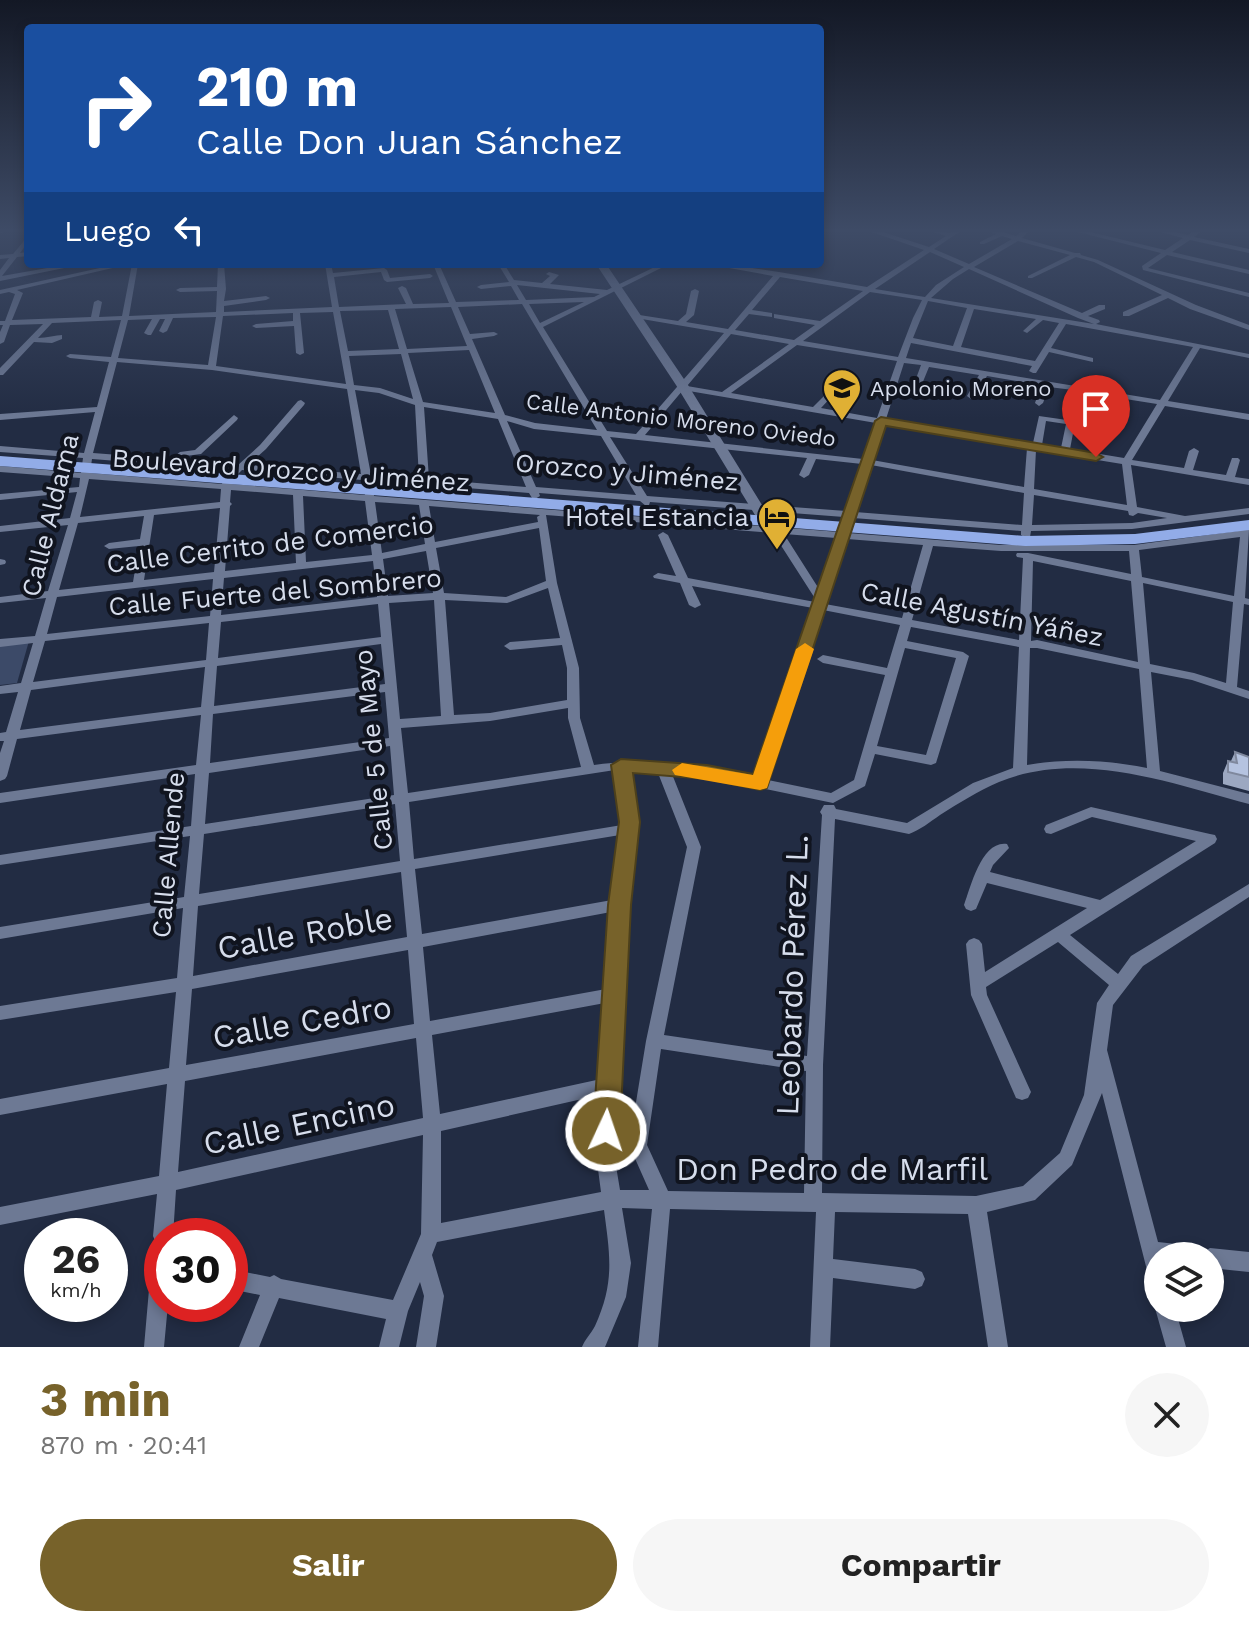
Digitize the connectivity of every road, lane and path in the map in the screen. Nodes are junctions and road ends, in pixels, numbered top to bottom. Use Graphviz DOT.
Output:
graph roads {
  1 [pos="18,293"];
  2 [pos="130,293"];
  3 [pos="191,293"];
  4 [pos="221,293"];
  5 [pos="333,293"];
  6 [pos="404,293"];
  7 [pos="449,293"];
  8 [pos="518,293"];
  9 [pos="607,293"];
  10 [pos="616,293"];
  11 [pos="695,293"];
  12 [pos="763,293"];
  13 [pos="865,293"];
  14 [pos="898,293"];
  15 [pos="934,293"];
  16 [pos="1028,293"];
  17 [pos="1164,293"];
  18 [pos="1169,295"];
  19 [pos="201,297"];
  20 [pos="266,298"];
  21 [pos="927,298"];
  22 [pos="594,299"];
  23 [pos="221,301"];
  24 [pos="98,302"];
  25 [pos="524,302"];
  26 [pos="454,304"];
  27 [pos="410,306"];
  28 [pos="971,306"];
  29 [pos="391,307"];
  30 [pos="1102,307"];
  31 [pos="336,309"];
  32 [pos="296,310"];
  33 [pos="747,311"];
  34 [pos="1126,314"];
  35 [pos="158,316"];
  36 [pos="170,316"];
  37 [pos="636,316"];
  38 [pos="1081,316"];
  39 [pos="95,318"];
  40 [pos="125,318"];
  41 [pos="1041,318"];
  42 [pos="51,320"];
  43 [pos="1063,322"];
  44 [pos="4,323"];
  45 [pos="297,323"];
  46 [pos="679,324"];
  47 [pos="823,324"];
  48 [pos="1096,325"];
  49 [pos="256,326"];
  50 [pos="538,327"];
  51 [pos="1249,328"];
  52 [pos="163,331"];
  53 [pos="1027,331"];
  54 [pos="728,332"];
  55 [pos="148,333"];
  56 [pos="59,337"];
  57 [pos="494,337"];
  58 [pos="33,340"];
  59 [pos="909,340"];
  60 [pos="0,342"];
  61 [pos="470,343"];
  62 [pos="797,343"];
  63 [pos="1198,345"];
  64 [pos="1046,349"];
  65 [pos="956,350"];
  66 [pos="405,351"];
  67 [pos="300,353"];
  68 [pos="344,354"];
  69 [pos="70,356"];
  70 [pos="1249,356"];
  71 [pos="901,360"];
  72 [pos="1090,360"];
  73 [pos="113,361"];
  74 [pos="926,364"];
  75 [pos="1037,364"];
  76 [pos="212,368"];
  77 [pos="0,373"];
  78 [pos="984,374"];
  79 [pos="1028,381"];
  80 [pos="854,384"];
  81 [pos="918,384"];
  82 [pos="1046,384"];
  83 [pos="683,386"];
  84 [pos="350,387"];
  85 [pos="1077,389"];
  86 [pos="723,395"];
  87 [pos="971,396"];
  88 [pos="1164,402"];
  89 [pos="301,403"];
  90 [pos="1039,403"];
  91 [pos="419,404"];
  92 [pos="99,409"];
  93 [pos="815,410"];
  94 [pos="0,417"];
  95 [pos="504,417"];
  96 [pos="1249,417"];
  97 [pos="234,418"];
  98 [pos="881,421"];
  99 [pos="1064,422"];
  100 [pos="602,435"];
  101 [pos="638,438"];
  102 [pos="721,447"];
  103 [pos="1034,447"];
  104 [pos="0,449"];
  105 [pos="1194,451"];
  106 [pos="1065,452"];
  107 [pos="0,455"];
  108 [pos="812,457"];
  109 [pos="1235,460"];
  110 [pos="0,461"];
  111 [pos="868,462"];
  112 [pos="1126,462"];
  113 [pos="173,463"];
  114 [pos="87,466"];
  115 [pos="0,469"];
  116 [pos="1188,472"];
  117 [pos="804,475"];
  118 [pos="230,477"];
  119 [pos="1230,479"];
  120 [pos="1249,482"];
  121 [pos="368,487"];
  122 [pos="83,489"];
  123 [pos="1028,490"];
  124 [pos="424,491"];
  125 [pos="298,492"];
  126 [pos="0,497"];
  127 [pos="227,504"];
  128 [pos="538,505"];
  129 [pos="1133,509"];
  130 [pos="652,510"];
  131 [pos="1249,511"];
  132 [pos="149,513"];
  133 [pos="767,519"];
  134 [pos="1192,520"];
  135 [pos="74,522"];
  136 [pos="847,525"];
  137 [pos="1243,526"];
  138 [pos="0,529"];
  139 [pos="1026,532"];
  140 [pos="663,535"];
  141 [pos="1133,540"];
  142 [pos="145,542"];
  143 [pos="929,543"];
  144 [pos="109,546"];
  145 [pos="430,547"];
  146 [pos="982,547"];
  147 [pos="1028,556"];
  148 [pos="378,557"];
  149 [pos="301,565"];
  150 [pos="220,575"];
  151 [pos="658,576"];
  152 [pos="1137,579"];
  153 [pos="686,581"];
  154 [pos="552,583"];
  155 [pos="138,584"];
  156 [pos="53,594"];
  157 [pos="439,596"];
  158 [pos="0,600"];
  159 [pos="383,600"];
  160 [pos="1244,600"];
  161 [pos="821,603"];
  162 [pos="695,605"];
  163 [pos="217,616"];
  164 [pos="906,622"];
  165 [pos="1236,634"];
  166 [pos="1249,637"];
  167 [pos="41,638"];
  168 [pos="386,640"];
  169 [pos="567,641"];
  170 [pos="0,643"];
  171 [pos="900,643"];
  172 [pos="1026,645"];
  173 [pos="510,646"];
  174 [pos="823,659"];
  175 [pos="212,662"];
  176 [pos="1145,667"];
  177 [pos="892,673"];
  178 [pos="27,686"];
  179 [pos="391,687"];
  180 [pos="0,690"];
  181 [pos="1231,690"];
  182 [pos="1249,695"];
  183 [pos="575,703"];
  184 [pos="207,712"];
  185 [pos="448,720"];
  186 [pos="394,724"];
  187 [pos="5,737"];
  188 [pos="396,741"];
  189 [pos="872,749"];
  190 [pos="621,765"];
  191 [pos="588,768"];
  192 [pos="663,768"];
  193 [pos="202,769"];
  194 [pos="1020,770"];
  195 [pos="1154,775"];
  196 [pos="0,776"];
  197 [pos="760,783"];
  198 [pos="0,798"];
  199 [pos="402,799"];
  200 [pos="1249,799"];
  201 [pos="830,805"];
  202 [pos="626,829"];
  203 [pos="1051,829"];
  204 [pos="197,830"];
  205 [pos="1002,848"];
  206 [pos="0,860"];
  207 [pos="409,866"];
  208 [pos="983,876"];
  209 [pos="1249,890"];
  210 [pos="190,902"];
  211 [pos="619,905"];
  212 [pos="971,905"];
  213 [pos="1100,906"];
  214 [pos="0,933"];
  215 [pos="1057,933"];
  216 [pos="417,941"];
  217 [pos="974,944"];
  218 [pos="980,983"];
  219 [pos="183,984"];
  220 [pos="1119,984"];
  221 [pos="615,994"];
  222 [pos="0,1013"];
  223 [pos="426,1030"];
  224 [pos="654,1041"];
  225 [pos="1100,1048"];
  226 [pos="815,1065"];
  227 [pos="176,1075"];
  228 [pos="609,1085"];
  229 [pos="1022,1092"];
  230 [pos="0,1107"];
  231 [pos="432,1125"];
  232 [pos="167,1183"];
  233 [pos="662,1198"];
  234 [pos="613,1199"];
  235 [pos="820,1203"];
  236 [pos="976,1205"];
  237 [pos="0,1216"];
  238 [pos="164,1218"];
  239 [pos="431,1234"];
  240 [pos="1149,1242"];
  241 [pos="423,1258"];
  242 [pos="1224,1259"];
  243 [pos="1249,1262"];
  244 [pos="823,1267"];
  245 [pos="915,1279"];
  246 [pos="248,1281"];
  247 [pos="274,1285"];
  248 [pos="398,1311"];
  249 [pos="157,1322"];
  250 [pos="1169,1322"];
  251 [pos="154,1347"];
  252 [pos="249,1347"];
  253 [pos="389,1347"];
  254 [pos="426,1347"];
  255 [pos="592,1347"];
  256 [pos="648,1347"];
  257 [pos="820,1347"];
  258 [pos="998,1347"];
  259 [pos="1176,1347"];
  1 -- 44 [label="street"];
  2 -- 40 [label="street, Calle Aldama"];
  3 -- 23 [label="street"];
  4 -- 23 [label="street"];
  5 -- 31 [label="street, Calle 5 de Mayo"];
  6 -- 27 [label="street"];
  7 -- 26 [label="street"];
  8 -- 25 [label="street"];
  9 -- 22 [label="street"];
  10 -- 37 [label="street"];
  11 -- 46 [label="street"];
  12 -- 33 [label="street"];
  13 -- 47 [label="street"];
  14 -- 21 [label="street"];
  15 -- 21 [label="street"];
  16 -- 38 [label="street"];
  17 -- 18 [label="street"];
  18 -- 34 [label="street"];
  18 -- 51 [label="street"];
  19 -- 23 [label="street"];
  20 -- 23 [label="street"];
  21 -- 28 [label="street"];
  21 -- 59 [label="street"];
  22 -- 25 [label="street"];
  22 -- 50 [label="street"];
  23 -- 32 [label="street"];
  23 -- 36 [label="street"];
  23 -- 76 [label="street"];
  24 -- 39 [label="street"];
  25 -- 26 [label="street"];
  25 -- 50 [label="street"];
  26 -- 27 [label="street"];
  26 -- 61 [label="street"];
  27 -- 29 [label="street"];
  28 -- 41 [label="street"];
  28 -- 65 [label="street"];
  29 -- 31 [label="street"];
  29 -- 66 [label="street"];
  30 -- 38 [label="street"];
  31 -- 32 [label="street"];
  31 -- 68 [label="street, Calle 5 de Mayo"];
  32 -- 45 [label="street"];
  33 -- 47 [label="street"];
  33 -- 54 [label="street"];
  35 -- 36 [label="street"];
  35 -- 40 [label="street"];
  35 -- 55 [label="street"];
  36 -- 52 [label="street"];
  37 -- 46 [label="street"];
  37 -- 83 [label="street"];
  38 -- 48 [label="street"];
  39 -- 40 [label="street"];
  39 -- 42 [label="street"];
  40 -- 73 [label="street, Calle Aldama"];
  41 -- 43 [label="street"];
  41 -- 53 [label="street"];
  42 -- 44 [label="street"];
  42 -- 58 [label="street"];
  43 -- 48 [label="street"];
  43 -- 64 [label="street"];
  44 -- 60 [label="street"];
  45 -- 49 [label="street"];
  45 -- 67 [label="street"];
  46 -- 54 [label="street"];
  47 -- 62 [label="street"];
  48 -- 63 [label="street"];
  50 -- 100 [label="street"];
  54 -- 62 [label="street"];
  54 -- 83 [label="street"];
  56 -- 58 [label="street"];
  57 -- 61 [label="street"];
  58 -- 77 [label="street"];
  59 -- 65 [label="street"];
  59 -- 71 [label="street"];
  61 -- 66 [label="street"];
  61 -- 95 [label="street"];
  62 -- 71 [label="street"];
  62 -- 86 [label="street"];
  63 -- 70 [label="street"];
  63 -- 88 [label="street"];
  64 -- 72 [label="street"];
  64 -- 75 [label="street"];
  65 -- 75 [label="street"];
  66 -- 68 [label="street"];
  66 -- 91 [label="street"];
  68 -- 84 [label="street, Calle 5 de Mayo"];
  69 -- 73 [label="street, Calle Antonio Moreno Oviedo"];
  71 -- 74 [label="street"];
  71 -- 98 [label="street"];
  73 -- 76 [label="street, Calle Antonio Moreno Oviedo"];
  73 -- 92 [label="street, Calle Aldama"];
  74 -- 78 [label="street"];
  74 -- 81 [label="street"];
  75 -- 79 [label="street"];
  76 -- 84 [label="street, Calle Antonio Moreno Oviedo"];
  78 -- 79 [label="street"];
  78 -- 87 [label="street"];
  79 -- 82 [label="street"];
  80 -- 93 [label="street"];
  82 -- 85 [label="street"];
  82 -- 90 [label="street"];
  83 -- 86 [label="street"];
  83 -- 101 [label="street"];
  83 -- 102 [label="street"];
  84 -- 91 [label="street, Calle Antonio Moreno Oviedo"];
  84 -- 121 [label="street, Calle 5 de Mayo"];
  85 -- 88 [label="street"];
  85 -- 106 [label="street"];
  86 -- 93 [label="street"];
  88 -- 96 [label="street"];
  88 -- 112 [label="street"];
  89 -- 118 [label="street"];
  91 -- 95 [label="street, Calle Antonio Moreno Oviedo"];
  91 -- 124 [label="street"];
  92 -- 94 [label="street"];
  92 -- 114 [label="street, Calle Aldama"];
  93 -- 98 [label="street"];
  95 -- 100 [label="street, Calle Antonio Moreno Oviedo"];
  95 -- 128 [label="street"];
  97 -- 113 [label="street"];
  98 -- 103 [label="street"];
  98 -- 111 [label="street"];
  99 -- 103 [label="street"];
  100 -- 101 [label="street, Calle Antonio Moreno Oviedo"];
  100 -- 130 [label="street"];
  101 -- 102 [label="street, Calle Antonio Moreno Oviedo"];
  102 -- 108 [label="street, Calle Antonio Moreno Oviedo"];
  102 -- 133 [label="street"];
  103 -- 106 [label="street"];
  103 -- 123 [label="street"];
  104 -- 114 [label="street, Orozco y Jiménez"];
  105 -- 116 [label="street"];
  106 -- 112 [label="street"];
  107 -- 114 [label="highway, Orozco y Jiménez"];
  108 -- 111 [label="street, Calle Antonio Moreno Oviedo"];
  108 -- 117 [label="street"];
  109 -- 119 [label="street"];
  110 -- 114 [label="highway, Orozco y Jiménez"];
  111 -- 123 [label="street, Calle Antonio Moreno Oviedo"];
  111 -- 136 [label="street"];
  112 -- 116 [label="street"];
  112 -- 129 [label="street"];
  113 -- 114 [label="street, Orozco y Jiménez"];
  113 -- 118 [label="street, Orozco y Jiménez"];
  114 -- 115 [label="street, Boulevard Orozco y Jiménez"];
  114 -- 118 [label="highway, Orozco y Jiménez"];
  114 -- 122 [label="street, Calle Aldama"];
  116 -- 119 [label="street"];
  118 -- 121 [label="highway, Orozco y Jiménez"];
  118 -- 125 [label="street, Boulevard Orozco y Jiménez"];
  118 -- 127 [label="street, Calle Allende"];
  119 -- 120 [label="street"];
  121 -- 124 [label="highway, Orozco y Jiménez"];
  121 -- 125 [label="street, Boulevard Orozco y Jiménez"];
  121 -- 128 [label="highway, Orozco y Jiménez"];
  121 -- 148 [label="street, Calle 5 de Mayo"];
  122 -- 126 [label="street"];
  122 -- 135 [label="street, Calle Aldama"];
  123 -- 129 [label="street, Calle Antonio Moreno Oviedo"];
  123 -- 139 [label="street"];
  124 -- 128 [label="highway, Orozco y Jiménez"];
  124 -- 145 [label="street"];
  125 -- 149 [label="street"];
  127 -- 132 [label="street"];
  127 -- 150 [label="street, Calle Allende"];
  128 -- 130 [label="highway, Orozco y Jiménez"];
  128 -- 145 [label="street, Calle Cerrito de Comercio"];
  128 -- 154 [label="street"];
  129 -- 134 [label="street, Calle Antonio Moreno Oviedo"];
  129 -- 141 [label="street"];
  130 -- 133 [label="highway, Orozco y Jiménez"];
  131 -- 134 [label="street, Orozco y Jiménez"];
  132 -- 135 [label="street"];
  132 -- 142 [label="street"];
  133 -- 136 [label="highway, Orozco y Jiménez"];
  133 -- 161 [label="street"];
  134 -- 141 [label="street, Orozco y Jiménez"];
  135 -- 138 [label="street"];
  135 -- 156 [label="street, Calle Aldama"];
  136 -- 137 [label="highway, Orozco y Jiménez"];
  136 -- 139 [label="highway, Orozco y Jiménez"];
  136 -- 143 [label="street"];
  136 -- 161 [label="street"];
  137 -- 141 [label="highway, Orozco y Jiménez"];
  137 -- 160 [label="street"];
  139 -- 141 [label="highway, Orozco y Jiménez"];
  140 -- 153 [label="street"];
  141 -- 146 [label="street"];
  141 -- 152 [label="street"];
  142 -- 144 [label="street"];
  142 -- 155 [label="street"];
  143 -- 146 [label="street"];
  143 -- 164 [label="street"];
  145 -- 148 [label="street, Calle Cerrito de Comercio"];
  145 -- 157 [label="street"];
  146 -- 147 [label="street"];
  147 -- 152 [label="street"];
  147 -- 172 [label="street"];
  148 -- 149 [label="street, Calle Cerrito de Comercio"];
  148 -- 159 [label="street, Calle 5 de Mayo"];
  149 -- 150 [label="street, Calle Cerrito de Comercio"];
  150 -- 155 [label="street, Calle Cerrito de Comercio"];
  150 -- 163 [label="street, Calle Allende"];
  151 -- 153 [label="street, Calle Agustín Yáñez"];
  152 -- 160 [label="street"];
  152 -- 176 [label="street"];
  153 -- 161 [label="street, Calle Agustín Yáñez"];
  153 -- 162 [label="street"];
  154 -- 157 [label="street, Calle Fuerte del Sombrero"];
  154 -- 169 [label="street"];
  155 -- 156 [label="street, Calle Cerrito de Comercio"];
  156 -- 158 [label="street, Calle Cerrito de Comercio"];
  156 -- 167 [label="street, Calle Aldama"];
  157 -- 159 [label="street, Calle Fuerte del Sombrero"];
  157 -- 185 [label="street"];
  159 -- 163 [label="street, Calle Fuerte del Sombrero"];
  159 -- 168 [label="street, Calle 5 de Mayo"];
  160 -- 165 [label="street"];
  161 -- 164 [label="street, Calle Agustín Yáñez"];
  161 -- 197 [label="street"];
  163 -- 167 [label="street, Calle Fuerte del Sombrero"];
  163 -- 175 [label="street, Calle Allende"];
  164 -- 171 [label="street"];
  164 -- 172 [label="street, Calle Agustín Yáñez"];
  165 -- 166 [label="street"];
  165 -- 181 [label="street"];
  167 -- 170 [label="street, Calle Fuerte del Sombrero"];
  167 -- 178 [label="street, Calle Aldama"];
  168 -- 175 [label="street"];
  168 -- 179 [label="street, Calle 5 de Mayo"];
  169 -- 173 [label="street"];
  169 -- 183 [label="street"];
  171 -- 177 [label="street"];
  171 -- 189 [label="street"];
  172 -- 176 [label="street, Calle Agustín Yáñez"];
  172 -- 194 [label="street"];
  174 -- 177 [label="street"];
  175 -- 178 [label="street"];
  175 -- 184 [label="street, Calle Allende"];
  176 -- 181 [label="street, Calle Agustín Yáñez"];
  176 -- 195 [label="street"];
  177 -- 189 [label="street"];
  178 -- 180 [label="street"];
  178 -- 187 [label="street, Calle Aldama"];
  179 -- 184 [label="street"];
  179 -- 186 [label="street, Calle 5 de Mayo"];
  181 -- 182 [label="street, Calle Agustín Yáñez"];
  183 -- 185 [label="street"];
  183 -- 191 [label="street"];
  184 -- 187 [label="street"];
  184 -- 193 [label="street, Calle Allende"];
  185 -- 186 [label="street"];
  186 -- 188 [label="street, Calle 5 de Mayo"];
  187 -- 196 [label="street, Calle Aldama"];
  188 -- 193 [label="street"];
  188 -- 199 [label="street, Calle 5 de Mayo"];
  189 -- 201 [label="street"];
  190 -- 191 [label="street"];
  190 -- 192 [label="street"];
  190 -- 202 [label="street"];
  191 -- 199 [label="street"];
  192 -- 197 [label="street"];
  192 -- 224 [label="street"];
  193 -- 198 [label="street"];
  193 -- 204 [label="street, Calle Allende"];
  194 -- 195 [label="street"];
  194 -- 201 [label="street"];
  195 -- 200 [label="street"];
  197 -- 201 [label="street"];
  199 -- 204 [label="street"];
  199 -- 207 [label="street, Calle 5 de Mayo"];
  201 -- 226 [label="street, Leobardo Pérez L."];
  202 -- 207 [label="street"];
  202 -- 211 [label="street"];
  203 -- 213 [label="street"];
  204 -- 206 [label="street"];
  204 -- 210 [label="street, Calle Allende"];
  205 -- 208 [label="street"];
  207 -- 210 [label="street"];
  207 -- 216 [label="street, Calle 5 de Mayo"];
  208 -- 212 [label="street"];
  208 -- 213 [label="street"];
  209 -- 220 [label="street, Don Pedro de Marfil"];
  210 -- 214 [label="street"];
  210 -- 219 [label="street, Calle Allende"];
  211 -- 216 [label="street, Calle Roble"];
  211 -- 221 [label="street"];
  213 -- 215 [label="street"];
  215 -- 218 [label="street"];
  215 -- 220 [label="street"];
  216 -- 219 [label="street, Calle Roble"];
  216 -- 223 [label="street, Calle 5 de Mayo"];
  217 -- 218 [label="street"];
  218 -- 229 [label="street"];
  219 -- 222 [label="street, Calle Roble"];
  219 -- 227 [label="street, Calle Allende"];
  220 -- 225 [label="street, Don Pedro de Marfil"];
  221 -- 223 [label="street, Calle Cedro"];
  221 -- 228 [label="street"];
  223 -- 227 [label="street, Calle Cedro"];
  223 -- 231 [label="street, Calle 5 de Mayo"];
  224 -- 226 [label="street"];
  224 -- 233 [label="street"];
  225 -- 236 [label="street, Don Pedro de Marfil"];
  225 -- 240 [label="street"];
  226 -- 235 [label="street, Leobardo Pérez L."];
  227 -- 230 [label="street, Calle Cedro"];
  227 -- 232 [label="street, Calle Allende"];
  228 -- 231 [label="street, Calle Encino"];
  228 -- 234 [label="street"];
  231 -- 232 [label="street, Calle Encino"];
  231 -- 239 [label="street, Calle 5 de Mayo"];
  232 -- 237 [label="street, Calle Encino"];
  232 -- 238 [label="street, Calle Allende"];
  233 -- 234 [label="street, Don Pedro de Marfil"];
  233 -- 235 [label="street, Don Pedro de Marfil"];
  233 -- 256 [label="street"];
  234 -- 239 [label="street, Don Pedro de Marfil"];
  234 -- 255 [label="street"];
  235 -- 236 [label="street, Don Pedro de Marfil"];
  235 -- 244 [label="street, Leobardo Pérez L."];
  236 -- 258 [label="street"];
  239 -- 241 [label="street, Calle 5 de Mayo"];
  241 -- 248 [label="street, Calle 5 de Mayo"];
  241 -- 254 [label="street"];
  242 -- 243 [label="street"];
  244 -- 245 [label="street"];
  244 -- 257 [label="street, Leobardo Pérez L."];
  246 -- 247 [label="street"];
  247 -- 248 [label="street"];
  247 -- 252 [label="street"];
  248 -- 253 [label="street, Calle 5 de Mayo"];
  249 -- 251 [label="street"];
  250 -- 259 [label="street"];
}
